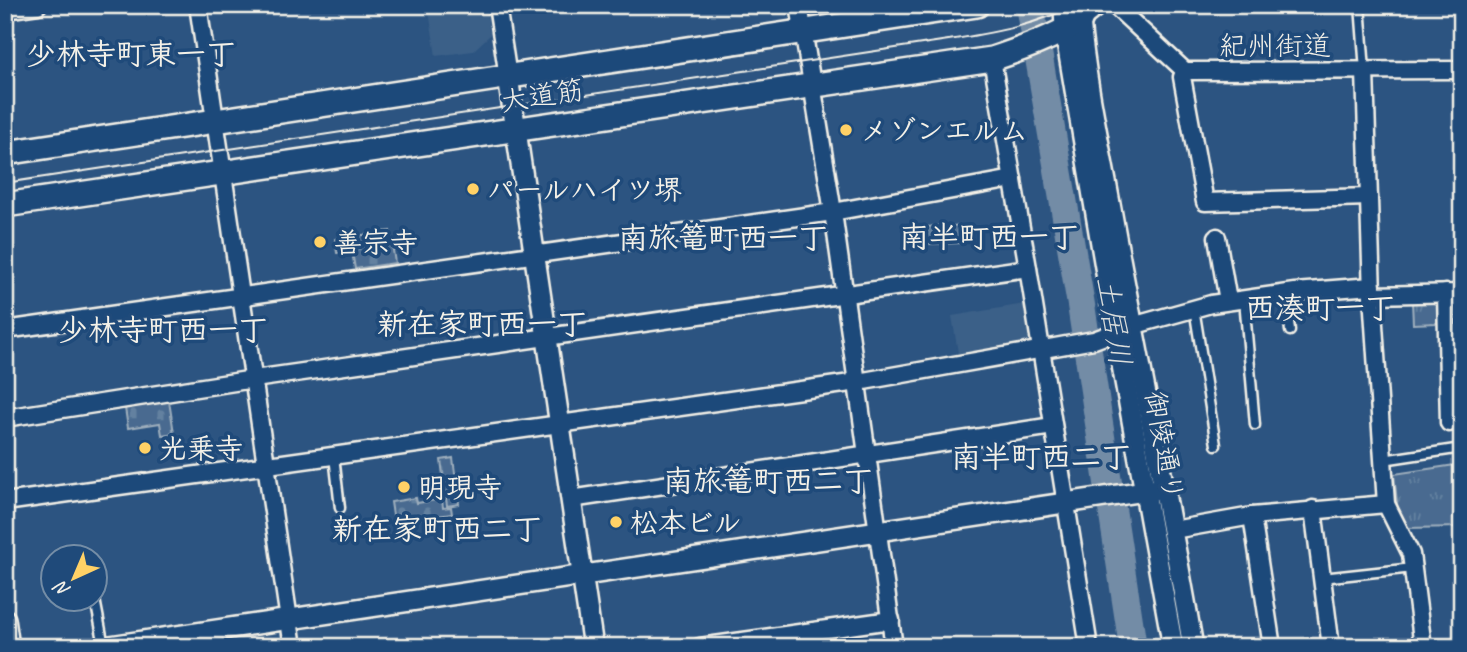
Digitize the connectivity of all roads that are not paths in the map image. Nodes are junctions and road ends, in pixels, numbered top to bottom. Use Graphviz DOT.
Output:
graph roads {
  1 [pos="38,5"];
  2 [pos="198,5"];
  3 [pos="496,5"];
  4 [pos="799,5"];
  5 [pos="977,5"];
  6 [pos="1100,5"];
  7 [pos="1114,5"];
  8 [pos="1360,5"];
  9 [pos="5,10"];
  10 [pos="1068,20"];
  11 [pos="802,31"];
  12 [pos="992,59"];
  13 [pos="1462,70"];
  14 [pos="1185,71"];
  15 [pos="1365,71"];
  16 [pos="508,77"];
  17 [pos="811,84"];
  18 [pos="215,123"];
  19 [pos="515,129"];
  20 [pos="5,153"];
  21 [pos="223,173"];
  22 [pos="1013,179"];
  23 [pos="1369,197"];
  24 [pos="5,205"];
  25 [pos="833,212"];
  26 [pos="1217,237"];
  27 [pos="535,253"];
  28 [pos="1028,268"];
  29 [pos="1372,291"];
  30 [pos="1286,293"];
  31 [pos="1454,293"];
  32 [pos="845,294"];
  33 [pos="240,297"];
  34 [pos="1236,300"];
  35 [pos="1194,309"];
  36 [pos="1124,329"];
  37 [pos="5,330"];
  38 [pos="1290,331"];
  39 [pos="548,338"];
  40 [pos="1040,349"];
  41 [pos="254,379"];
  42 [pos="858,382"];
  43 [pos="1455,382"];
  44 [pos="5,418"];
  45 [pos="559,423"];
  46 [pos="1449,423"];
  47 [pos="1255,425"];
  48 [pos="1053,426"];
  49 [pos="1216,445"];
  50 [pos="1462,447"];
  51 [pos="334,456"];
  52 [pos="868,456"];
  53 [pos="1383,460"];
  54 [pos="267,466"];
  55 [pos="1165,488"];
  56 [pos="1144,491"];
  57 [pos="571,499"];
  58 [pos="5,502"];
  59 [pos="1066,503"];
  60 [pos="1387,504"];
  61 [pos="340,508"];
  62 [pos="1313,509"];
  63 [pos="1252,516"];
  64 [pos="1173,530"];
  65 [pos="878,531"];
  66 [pos="1413,568"];
  67 [pos="581,574"];
  68 [pos="1322,578"];
  69 [pos="98,614"];
  70 [pos="5,619"];
  71 [pos="289,620"];
  72 [pos="891,620"];
  73 [pos="9,647"];
  74 [pos="104,647"];
  75 [pos="293,647"];
  76 [pos="593,647"];
  77 [pos="700,647"];
  78 [pos="894,647"];
  79 [pos="1089,647"];
  80 [pos="1173,647"];
  81 [pos="1193,647"];
  82 [pos="1272,647"];
  83 [pos="1331,647"];
  84 [pos="1423,647"];
  1 -- 9 [label="street"];
  2 -- 18 [label="street"];
  3 -- 16 [label="street"];
  4 -- 11 [label="street"];
  5 -- 11 [label="main road, 大道筋"];
  6 -- 10 [label="street"];
  7 -- 14 [label="street, 紀州街道"];
  8 -- 15 [label="lane"];
  10 -- 12 [label="main road, 大道筋"];
  10 -- 36 [label="street, 御陵通り"];
  11 -- 16 [label="main road, 大道筋"];
  11 -- 17 [label="street"];
  12 -- 17 [label="main road, 大道筋"];
  12 -- 22 [label="street"];
  13 -- 15 [label="street, 紀州街道"];
  14 -- 15 [label="street, 紀州街道"];
  14 -- 23 [label="street"];
  15 -- 23 [label="street"];
  16 -- 18 [label="main road, 大道筋"];
  16 -- 19 [label="street"];
  17 -- 19 [label="main road, 大道筋"];
  17 -- 25 [label="street"];
  18 -- 20 [label="main road, 大道筋"];
  18 -- 21 [label="street"];
  19 -- 21 [label="main road, 大道筋"];
  19 -- 27 [label="street"];
  21 -- 24 [label="main road, 大道筋"];
  21 -- 33 [label="street"];
  22 -- 25 [label="street"];
  22 -- 28 [label="street"];
  23 -- 29 [label="street"];
  25 -- 27 [label="street"];
  25 -- 32 [label="street"];
  26 -- 34 [label="street"];
  27 -- 33 [label="street"];
  27 -- 39 [label="street"];
  28 -- 32 [label="street"];
  28 -- 40 [label="street"];
  29 -- 30 [label="street"];
  29 -- 31 [label="street"];
  29 -- 53 [label="street"];
  30 -- 34 [label="street"];
  30 -- 38 [label="lane"];
  31 -- 43 [label="street"];
  32 -- 39 [label="street"];
  32 -- 42 [label="street"];
  33 -- 37 [label="street"];
  33 -- 41 [label="street"];
  34 -- 35 [label="street"];
  34 -- 47 [label="lane"];
  35 -- 36 [label="street"];
  35 -- 49 [label="lane"];
  36 -- 40 [label="street"];
  36 -- 55 [label="street, 御陵通り"];
  36 -- 56 [label="street, 御陵通り"];
  39 -- 41 [label="street"];
  39 -- 45 [label="street"];
  40 -- 42 [label="street"];
  40 -- 48 [label="street"];
  41 -- 44 [label="street"];
  41 -- 54 [label="street"];
  42 -- 45 [label="street"];
  42 -- 52 [label="street"];
  43 -- 46 [label="street"];
  45 -- 51 [label="street"];
  45 -- 57 [label="street"];
  48 -- 52 [label="street"];
  48 -- 59 [label="street"];
  50 -- 53 [label="lane"];
  51 -- 54 [label="street"];
  51 -- 61 [label="lane"];
  52 -- 57 [label="street"];
  52 -- 65 [label="street"];
  53 -- 60 [label="street"];
  54 -- 58 [label="street"];
  54 -- 71 [label="street"];
  55 -- 56 [label="street"];
  55 -- 64 [label="street, 御陵通り"];
  56 -- 59 [label="street"];
  56 -- 80 [label="street, 御陵通り"];
  57 -- 67 [label="street"];
  59 -- 65 [label="street"];
  59 -- 79 [label="street"];
  60 -- 62 [label="street"];
  60 -- 66 [label="street"];
  62 -- 63 [label="street"];
  62 -- 68 [label="street"];
  63 -- 64 [label="street"];
  63 -- 82 [label="street"];
  64 -- 81 [label="street, 御陵通り"];
  65 -- 67 [label="street"];
  65 -- 72 [label="street"];
  66 -- 68 [label="lane"];
  66 -- 84 [label="street"];
  67 -- 71 [label="street"];
  67 -- 76 [label="street"];
  68 -- 83 [label="street"];
  69 -- 74 [label="lane"];
  70 -- 73 [label="street"];
  71 -- 74 [label="street"];
  71 -- 75 [label="street"];
  72 -- 77 [label="street"];
  72 -- 78 [label="street"];
}
